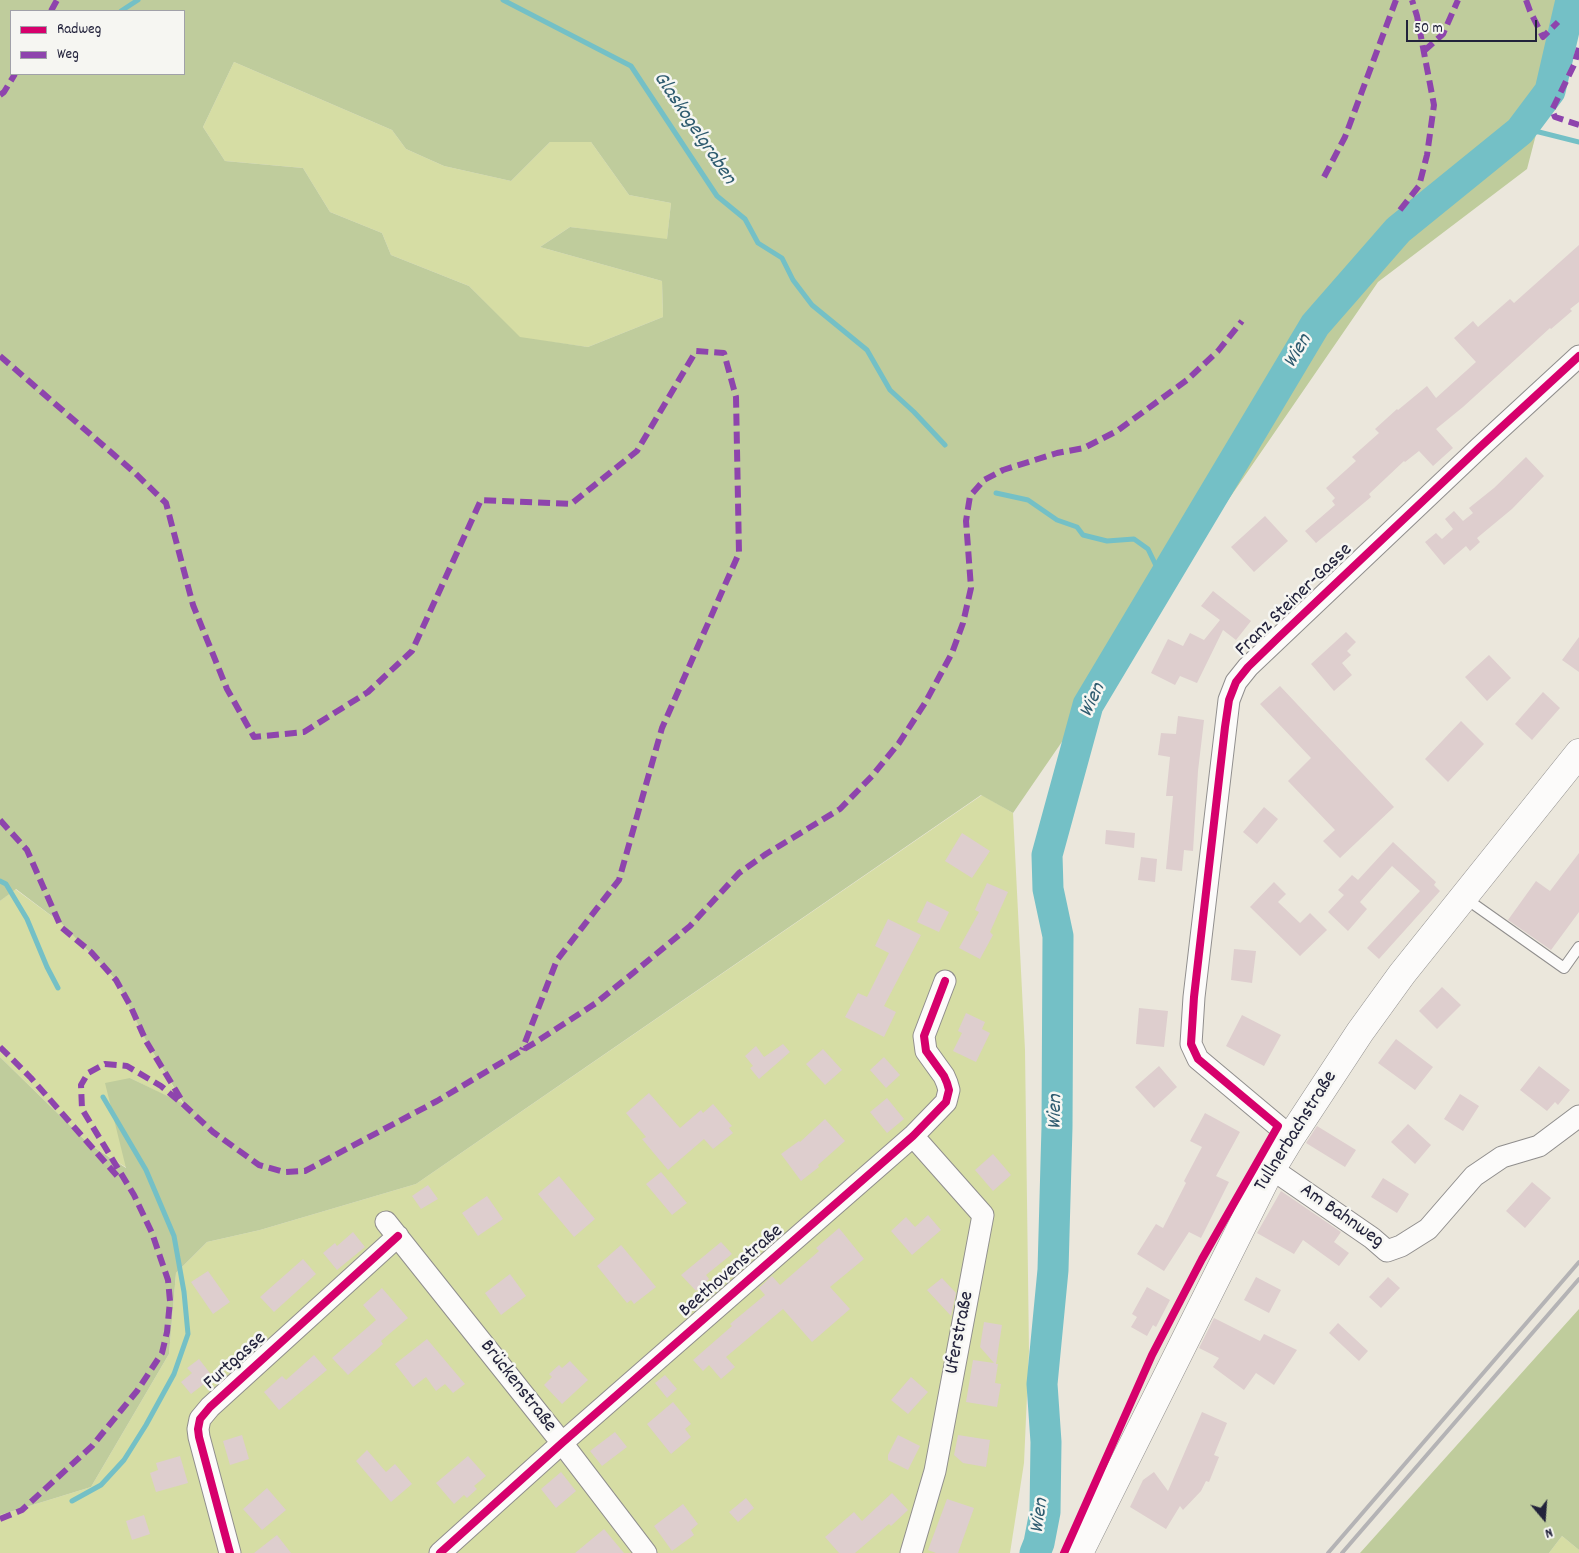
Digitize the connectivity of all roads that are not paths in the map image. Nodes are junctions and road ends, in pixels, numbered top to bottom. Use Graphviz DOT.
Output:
graph roads {
  1 [pos="1579,356"];
  2 [pos="1579,753"];
  3 [pos="1463,897"];
  4 [pos="1579,947"];
  5 [pos="945,981"];
  6 [pos="1579,1116"];
  7 [pos="913,1136"];
  8 [pos="1291,1137"];
  9 [pos="1272,1169"];
  10 [pos="392,1229"];
  11 [pos="562,1443"];
  12 [pos="230,1553"];
  13 [pos="440,1553"];
  14 [pos="646,1553"];
  15 [pos="911,1553"];
  16 [pos="1079,1553"];
  1 -- 8 [label="street, Franz Steiner-Gasse"];
  2 -- 3 [label="main road, Tullnerbachstraße"];
  3 -- 4 [label="lane"];
  3 -- 8 [label="main road, Tullnerbachstraße"];
  5 -- 7 [label="street, Beethovenstraße"];
  6 -- 9 [label="street, Am Bahnweg"];
  7 -- 11 [label="street, Beethovenstraße"];
  7 -- 15 [label="street, Uferstraße"];
  8 -- 9 [label="main road, Tullnerbachstraße"];
  9 -- 16 [label="main road, Tullnerbachstraße"];
  10 -- 11 [label="street, Brückenstraße"];
  10 -- 12 [label="street, Furtgasse"];
  11 -- 13 [label="street, Beethovenstraße"];
  11 -- 14 [label="street, Brückenstraße"];
}
